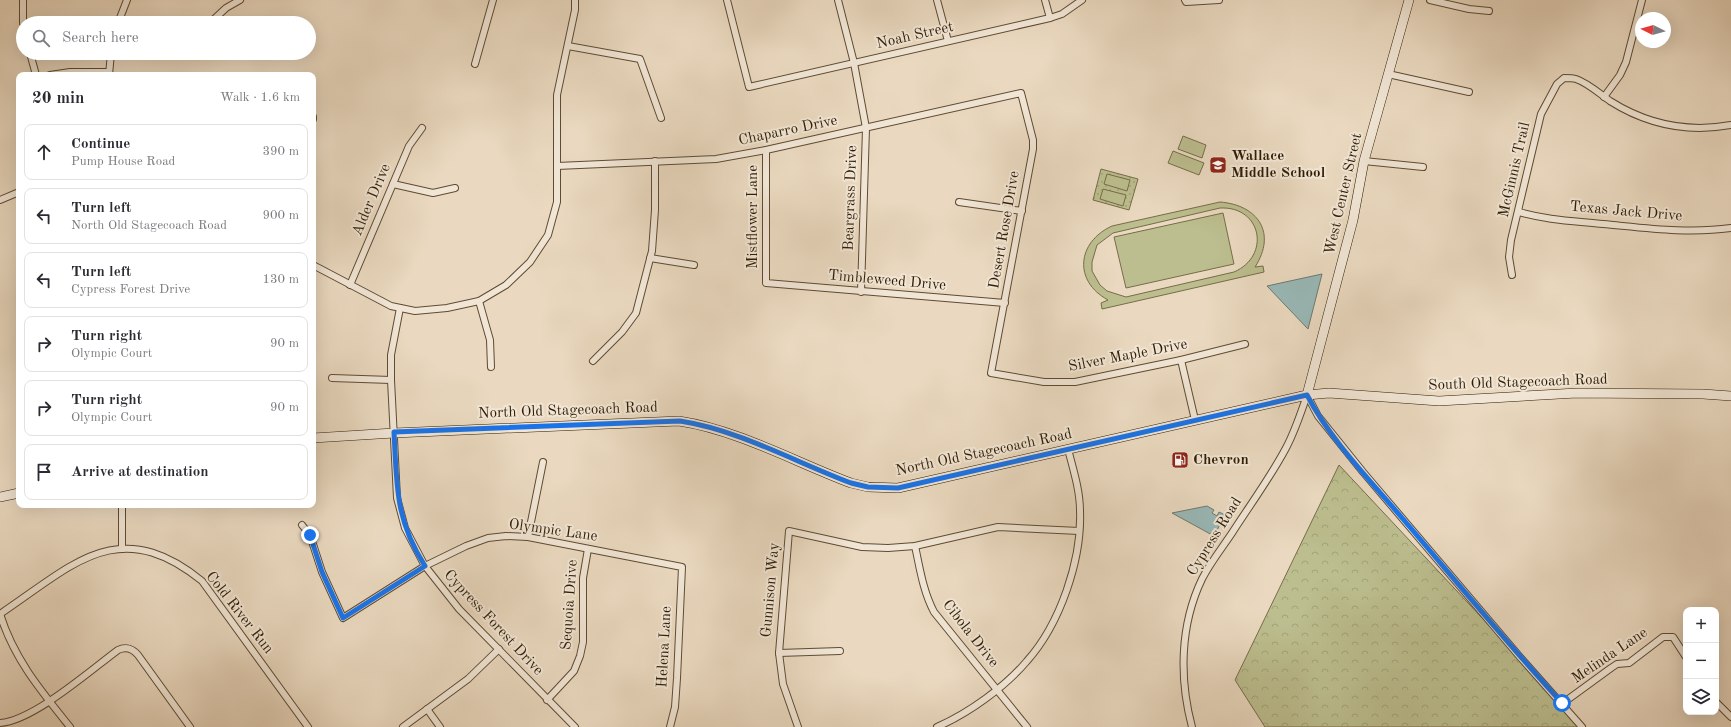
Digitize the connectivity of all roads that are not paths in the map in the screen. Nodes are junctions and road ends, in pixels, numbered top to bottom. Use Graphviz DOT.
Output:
graph roads {
  1 [pos="23,0"];
  2 [pos="127,0"];
  3 [pos="240,0"];
  4 [pos="493,0"];
  5 [pos="575,0"];
  6 [pos="727,0"];
  7 [pos="838,0"];
  8 [pos="937,0"];
  9 [pos="1045,0"];
  10 [pos="1082,0"];
  11 [pos="1219,0"];
  12 [pos="1409,0"];
  13 [pos="1430,0"];
  14 [pos="1642,0"];
  15 [pos="1186,1"];
  16 [pos="1489,11"];
  17 [pos="23,16"];
  18 [pos="121,16"];
  19 [pos="217,16"];
  20 [pos="1050,18"];
  21 [pos="948,42"];
  22 [pos="568,46"];
  23 [pos="32,60"];
  24 [pos="110,60"];
  25 [pos="854,63"];
  26 [pos="475,64"];
  27 [pos="35,72"];
  28 [pos="108,72"];
  29 [pos="1388,74"];
  30 [pos="1469,92"];
  31 [pos="1021,93"];
  32 [pos="1604,97"];
  33 [pos="661,118"];
  34 [pos="1731,125"];
  35 [pos="422,128"];
  36 [pos="866,128"];
  37 [pos="766,150"];
  38 [pos="654,161"];
  39 [pos="1364,161"];
  40 [pos="557,166"];
  41 [pos="1423,167"];
  42 [pos="393,184"];
  43 [pos="455,188"];
  44 [pos="16,193"];
  45 [pos="0,200"];
  46 [pos="959,202"];
  47 [pos="1022,210"];
  48 [pos="1519,212"];
  49 [pos="1731,228"];
  50 [pos="650,258"];
  51 [pos="694,265"];
  52 [pos="316,267"];
  53 [pos="1512,275"];
  54 [pos="766,283"];
  55 [pos="350,285"];
  56 [pos="861,292"];
  57 [pos="479,301"];
  58 [pos="1005,303"];
  59 [pos="400,308"];
  60 [pos="1245,344"];
  61 [pos="1181,360"];
  62 [pos="594,361"];
  63 [pos="491,367"];
  64 [pos="991,373"];
  65 [pos="332,378"];
  66 [pos="391,380"];
  67 [pos="1307,395"];
  68 [pos="1731,396"];
  69 [pos="1195,420"];
  70 [pos="394,432"];
  71 [pos="316,438"];
  72 [pos="1068,449"];
  73 [pos="544,462"];
  74 [pos="16,494"];
  75 [pos="0,497"];
  76 [pos="122,508"];
  77 [pos="302,525"];
  78 [pos="1079,531"];
  79 [pos="528,537"];
  80 [pos="915,546"];
  81 [pos="122,549"];
  82 [pos="588,549"];
  83 [pos="425,566"];
  84 [pos="682,567"];
  85 [pos="0,614"];
  86 [pos="499,649"];
  87 [pos="840,650"];
  88 [pos="1683,652"];
  89 [pos="779,654"];
  90 [pos="998,689"];
  91 [pos="547,700"];
  92 [pos="49,702"];
  93 [pos="1562,703"];
  94 [pos="1719,705"];
  95 [pos="427,709"];
  96 [pos="1731,717"];
  97 [pos="0,723"];
  98 [pos="70,727"];
  99 [pos="190,727"];
  100 [pos="308,727"];
  101 [pos="402,727"];
  102 [pos="440,727"];
  103 [pos="575,727"];
  104 [pos="670,727"];
  105 [pos="798,727"];
  106 [pos="937,727"];
  107 [pos="1027,727"];
  108 [pos="1192,727"];
  109 [pos="1582,727"];
  1 -- 17 [label="street"];
  2 -- 18 [label="street"];
  3 -- 19 [label="street"];
  4 -- 26 [label="street"];
  5 -- 22 [label="street"];
  6 -- 25 [label="street, Noah Street"];
  7 -- 25 [label="street"];
  8 -- 21 [label="street"];
  9 -- 20 [label="street"];
  10 -- 20 [label="street, Noah Street"];
  11 -- 15 [label="street"];
  12 -- 29 [label="street, West Center Street"];
  13 -- 16 [label="street"];
  14 -- 32 [label="street"];
  20 -- 21 [label="street, Noah Street"];
  21 -- 25 [label="street, Noah Street"];
  22 -- 33 [label="street"];
  22 -- 40 [label="street"];
  23 -- 27 [label="street"];
  24 -- 28 [label="street"];
  25 -- 36 [label="street, Beargrass Drive"];
  29 -- 30 [label="street"];
  29 -- 39 [label="street, West Center Street"];
  31 -- 36 [label="street, Chaparro Drive"];
  31 -- 47 [label="street, Desert Rose Drive"];
  32 -- 34 [label="street"];
  32 -- 48 [label="street, McGinnis Trail"];
  35 -- 42 [label="street, Alder Drive"];
  36 -- 37 [label="street, Chaparro Drive"];
  36 -- 56 [label="street, Beargrass Drive"];
  37 -- 38 [label="street, Chaparro Drive"];
  37 -- 54 [label="street, Mistflower Lane"];
  38 -- 40 [label="street, Chaparro Drive"];
  38 -- 50 [label="street"];
  39 -- 41 [label="street"];
  39 -- 67 [label="street, West Center Street"];
  40 -- 57 [label="street"];
  42 -- 43 [label="street"];
  42 -- 55 [label="street, Alder Drive"];
  44 -- 45 [label="street"];
  46 -- 47 [label="street"];
  47 -- 58 [label="street, Desert Rose Drive"];
  48 -- 49 [label="street, Texas Jack Drive"];
  48 -- 53 [label="street, McGinnis Trail"];
  50 -- 51 [label="street"];
  50 -- 62 [label="street"];
  52 -- 55 [label="street"];
  54 -- 56 [label="street, Timbleweed Drive"];
  55 -- 59 [label="street"];
  56 -- 58 [label="street, Timbleweed Drive"];
  57 -- 59 [label="street"];
  57 -- 63 [label="street"];
  58 -- 64 [label="street, Desert Rose Drive"];
  59 -- 66 [label="street, Cypress Forest Drive"];
  60 -- 61 [label="street, Silver Maple Drive"];
  61 -- 64 [label="street, Silver Maple Drive"];
  61 -- 69 [label="street"];
  65 -- 66 [label="street"];
  66 -- 70 [label="street, Cypress Forest Drive"];
  67 -- 68 [label="street, South Old Stagecoach Road"];
  67 -- 69 [label="street, North Old Stagecoach Road"];
  67 -- 93 [label="street"];
  67 -- 108 [label="street, Cypress Road"];
  69 -- 72 [label="street, North Old Stagecoach Road"];
  70 -- 71 [label="street, North Old Stagecoach Road"];
  70 -- 72 [label="street, North Old Stagecoach Road"];
  70 -- 83 [label="street, Cypress Forest Drive"];
  72 -- 78 [label="street"];
  73 -- 79 [label="street"];
  74 -- 75 [label="street"];
  76 -- 81 [label="street"];
  77 -- 83 [label="street, Olympic Lane"];
  78 -- 80 [label="street, Gunnison Way"];
  78 -- 90 [label="street"];
  79 -- 82 [label="street, Olympic Lane"];
  79 -- 83 [label="street, Olympic Lane"];
  80 -- 89 [label="street, Gunnison Way"];
  80 -- 90 [label="street, Cibola Drive"];
  81 -- 85 [label="street, Cold River Run"];
  81 -- 100 [label="street, Cold River Run"];
  82 -- 84 [label="street, Olympic Lane"];
  82 -- 91 [label="street, Sequoia Drive"];
  83 -- 86 [label="street, Cypress Forest Drive"];
  84 -- 104 [label="street, Helena Lane"];
  85 -- 92 [label="street"];
  86 -- 91 [label="street, Cypress Forest Drive"];
  86 -- 95 [label="street"];
  87 -- 89 [label="street"];
  88 -- 93 [label="street, Melinda Lane"];
  89 -- 105 [label="street, Gunnison Way"];
  90 -- 106 [label="street"];
  90 -- 107 [label="street, Cibola Drive"];
  91 -- 103 [label="street, Cypress Forest Drive"];
  92 -- 97 [label="street"];
  92 -- 98 [label="street"];
  92 -- 99 [label="street"];
  93 -- 109 [label="street"];
  94 -- 96 [label="street"];
  95 -- 101 [label="street"];
  95 -- 102 [label="street"];
}
